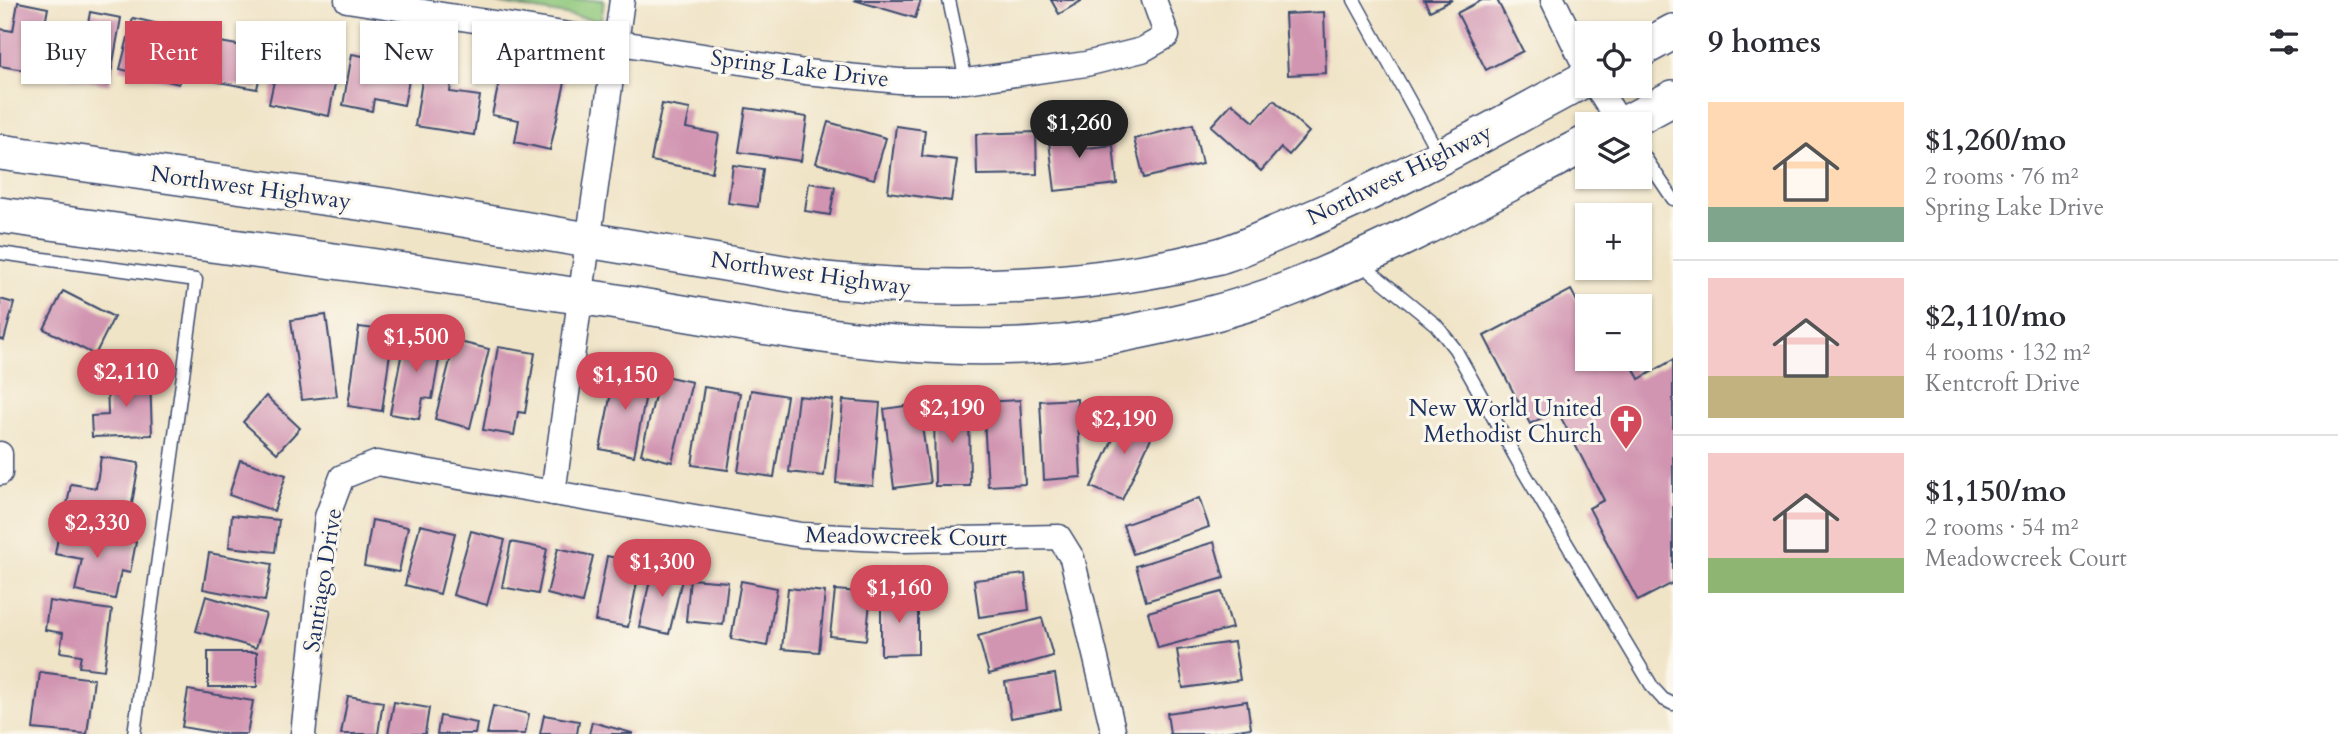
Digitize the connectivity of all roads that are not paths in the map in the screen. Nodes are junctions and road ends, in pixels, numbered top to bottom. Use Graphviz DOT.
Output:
graph roads {
  1 [pos="346,0"];
  2 [pos="622,0"];
  3 [pos="949,0"];
  4 [pos="1154,0"];
  5 [pos="1354,0"];
  6 [pos="1552,0"];
  7 [pos="484,21"];
  8 [pos="619,21"];
  9 [pos="1673,32"];
  10 [pos="629,43"];
  11 [pos="1652,43"];
  12 [pos="1575,45"];
  13 [pos="966,81"];
  14 [pos="610,84"];
  15 [pos="1575,84"];
  16 [pos="1673,98"];
  17 [pos="1646,112"];
  18 [pos="1575,150"];
  19 [pos="0,152"];
  20 [pos="1441,157"];
  21 [pos="1652,168"];
  22 [pos="1673,199"];
  23 [pos="0,215"];
  24 [pos="587,240"];
  25 [pos="0,253"];
  26 [pos="1357,260"];
  27 [pos="580,296"];
  28 [pos="553,493"];
  29 [pos="1673,704"];
  30 [pos="134,734"];
  31 [pos="303,734"];
  32 [pos="1114,734"];
  1 -- 7 [label="street, Spring Lake Drive"];
  2 -- 8 [label="street"];
  3 -- 13 [label="lane"];
  4 -- 13 [label="street, Spring Lake Drive"];
  5 -- 20 [label="lane"];
  6 -- 12 [label="street"];
  9 -- 11 [label="main road"];
  10 -- 13 [label="street, Spring Lake Drive"];
  14 -- 24 [label="street"];
  15 -- 20 [label="main road, Northwest Highway"];
  16 -- 17 [label="main road"];
  18 -- 26 [label="main road"];
  19 -- 24 [label="main road, Northwest Highway"];
  20 -- 24 [label="main road, Northwest Highway"];
  21 -- 22 [label="lane"];
  23 -- 27 [label="main road"];
  24 -- 27 [label="street"];
  25 -- 30 [label="lane"];
  26 -- 27 [label="main road"];
  26 -- 29 [label="lane"];
  27 -- 28 [label="street"];
  28 -- 31 [label="street, Santiago Drive"];
  28 -- 32 [label="street, Meadowcreek Court"];
}
